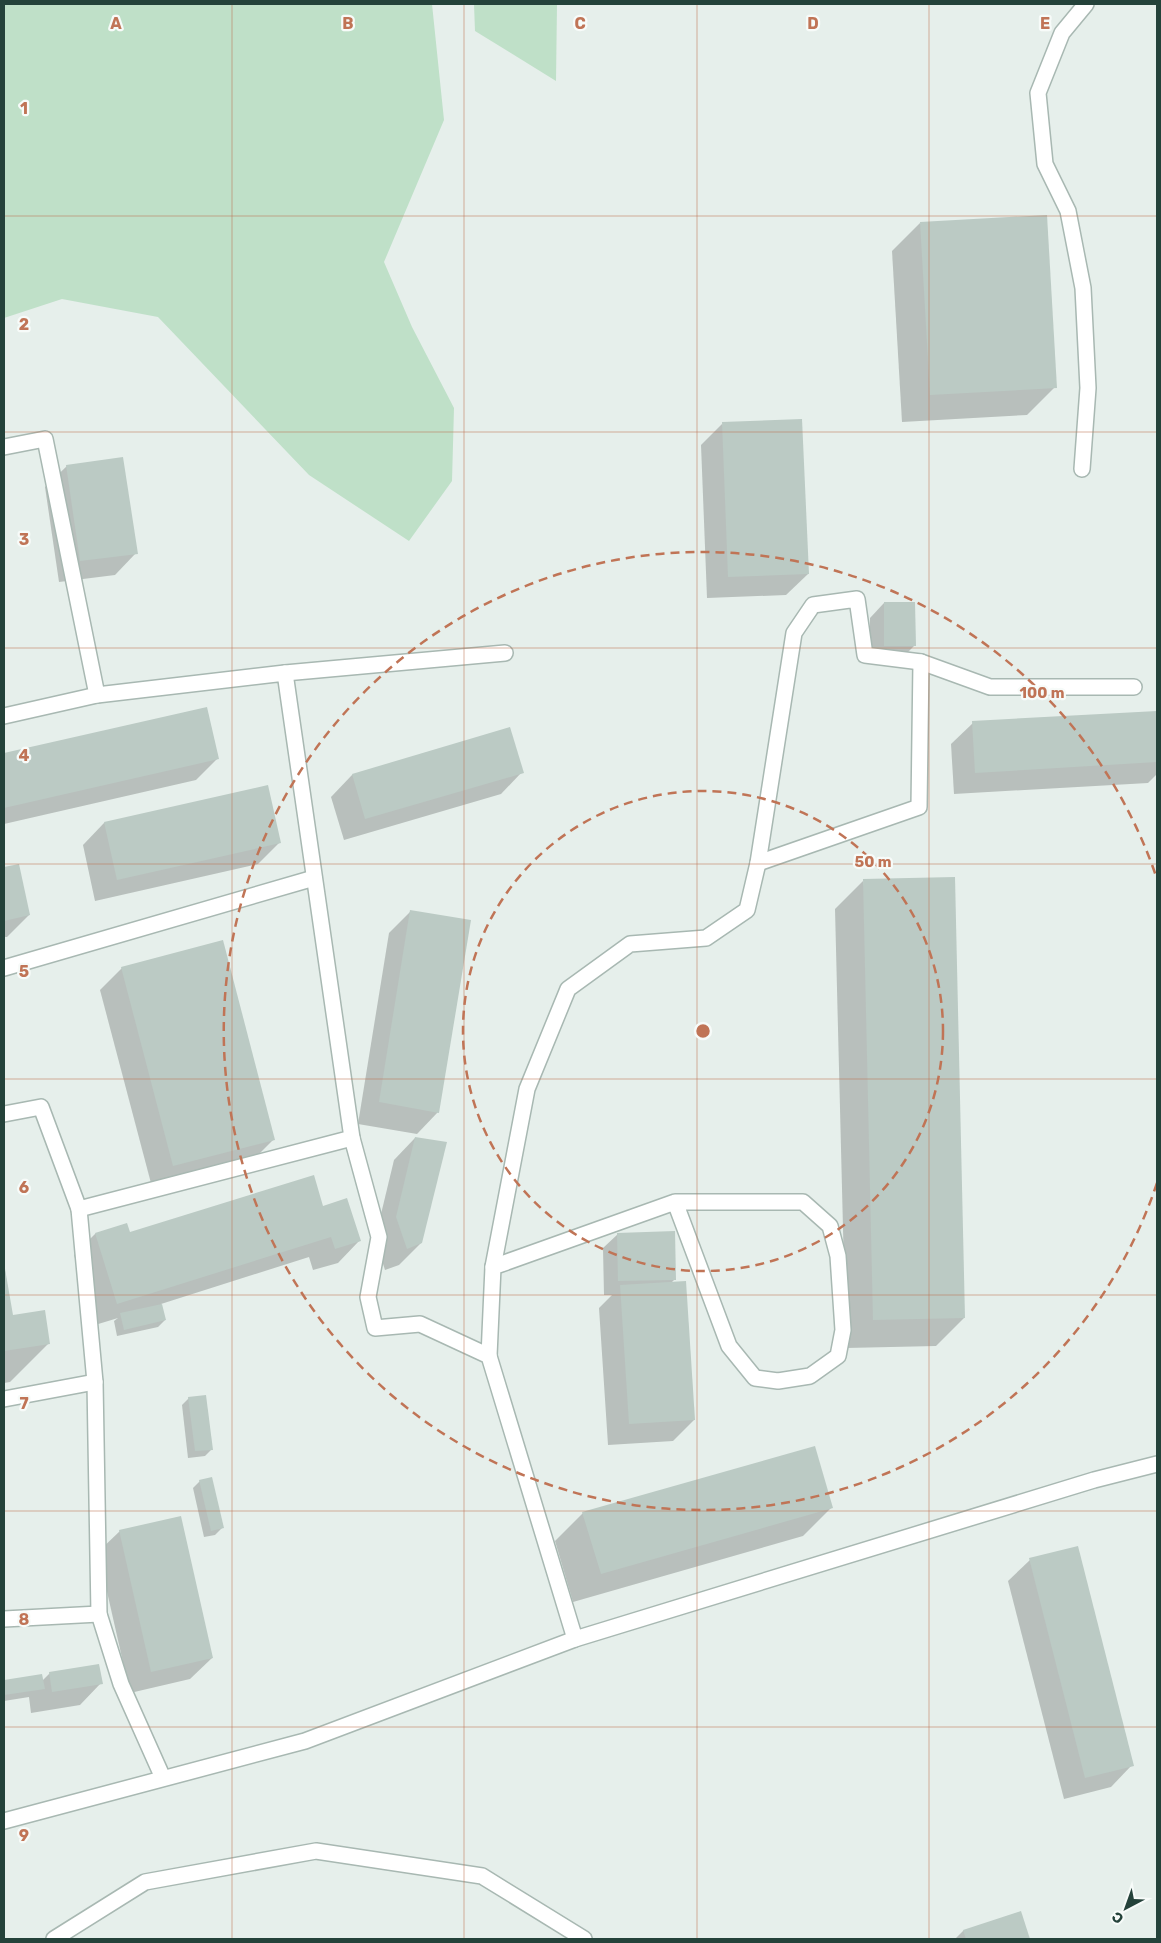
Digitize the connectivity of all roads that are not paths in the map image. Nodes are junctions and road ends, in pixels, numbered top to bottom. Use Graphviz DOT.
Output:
graph roads {
  1 [pos="1086,4"];
  2 [pos="4,447"];
  3 [pos="1082,469"];
  4 [pos="505,652"];
  5 [pos="921,662"];
  6 [pos="285,673"];
  7 [pos="1134,687"];
  8 [pos="97,695"];
  9 [pos="4,716"];
  10 [pos="758,863"];
  11 [pos="314,878"];
  12 [pos="4,968"];
  13 [pos="4,1114"];
  14 [pos="352,1138"];
  15 [pos="674,1202"];
  16 [pos="79,1209"];
  17 [pos="493,1267"];
  18 [pos="488,1356"];
  19 [pos="95,1382"];
  20 [pos="4,1399"];
  21 [pos="1157,1464"];
  22 [pos="99,1614"];
  23 [pos="4,1619"];
  24 [pos="575,1639"];
  25 [pos="163,1778"];
  26 [pos="4,1821"];
  27 [pos="54,1939"];
  28 [pos="584,1939"];
  1 -- 3 [label="lane"];
  2 -- 8 [label="lane"];
  4 -- 6 [label="lane"];
  5 -- 7 [label="lane"];
  5 -- 10 [label="lane"];
  5 -- 10 [label="lane"];
  6 -- 8 [label="lane"];
  6 -- 11 [label="lane"];
  8 -- 9 [label="lane"];
  10 -- 17 [label="lane"];
  11 -- 12 [label="lane"];
  11 -- 14 [label="lane"];
  13 -- 16 [label="lane"];
  14 -- 16 [label="lane"];
  14 -- 18 [label="lane"];
  15 -- 15 [label="lane"];
  15 -- 17 [label="lane"];
  16 -- 19 [label="lane"];
  17 -- 18 [label="lane"];
  18 -- 24 [label="lane"];
  19 -- 20 [label="lane"];
  19 -- 22 [label="lane"];
  21 -- 24 [label="lane"];
  22 -- 23 [label="lane"];
  22 -- 25 [label="lane"];
  24 -- 25 [label="lane"];
  25 -- 26 [label="lane"];
  27 -- 28 [label="lane"];
}
